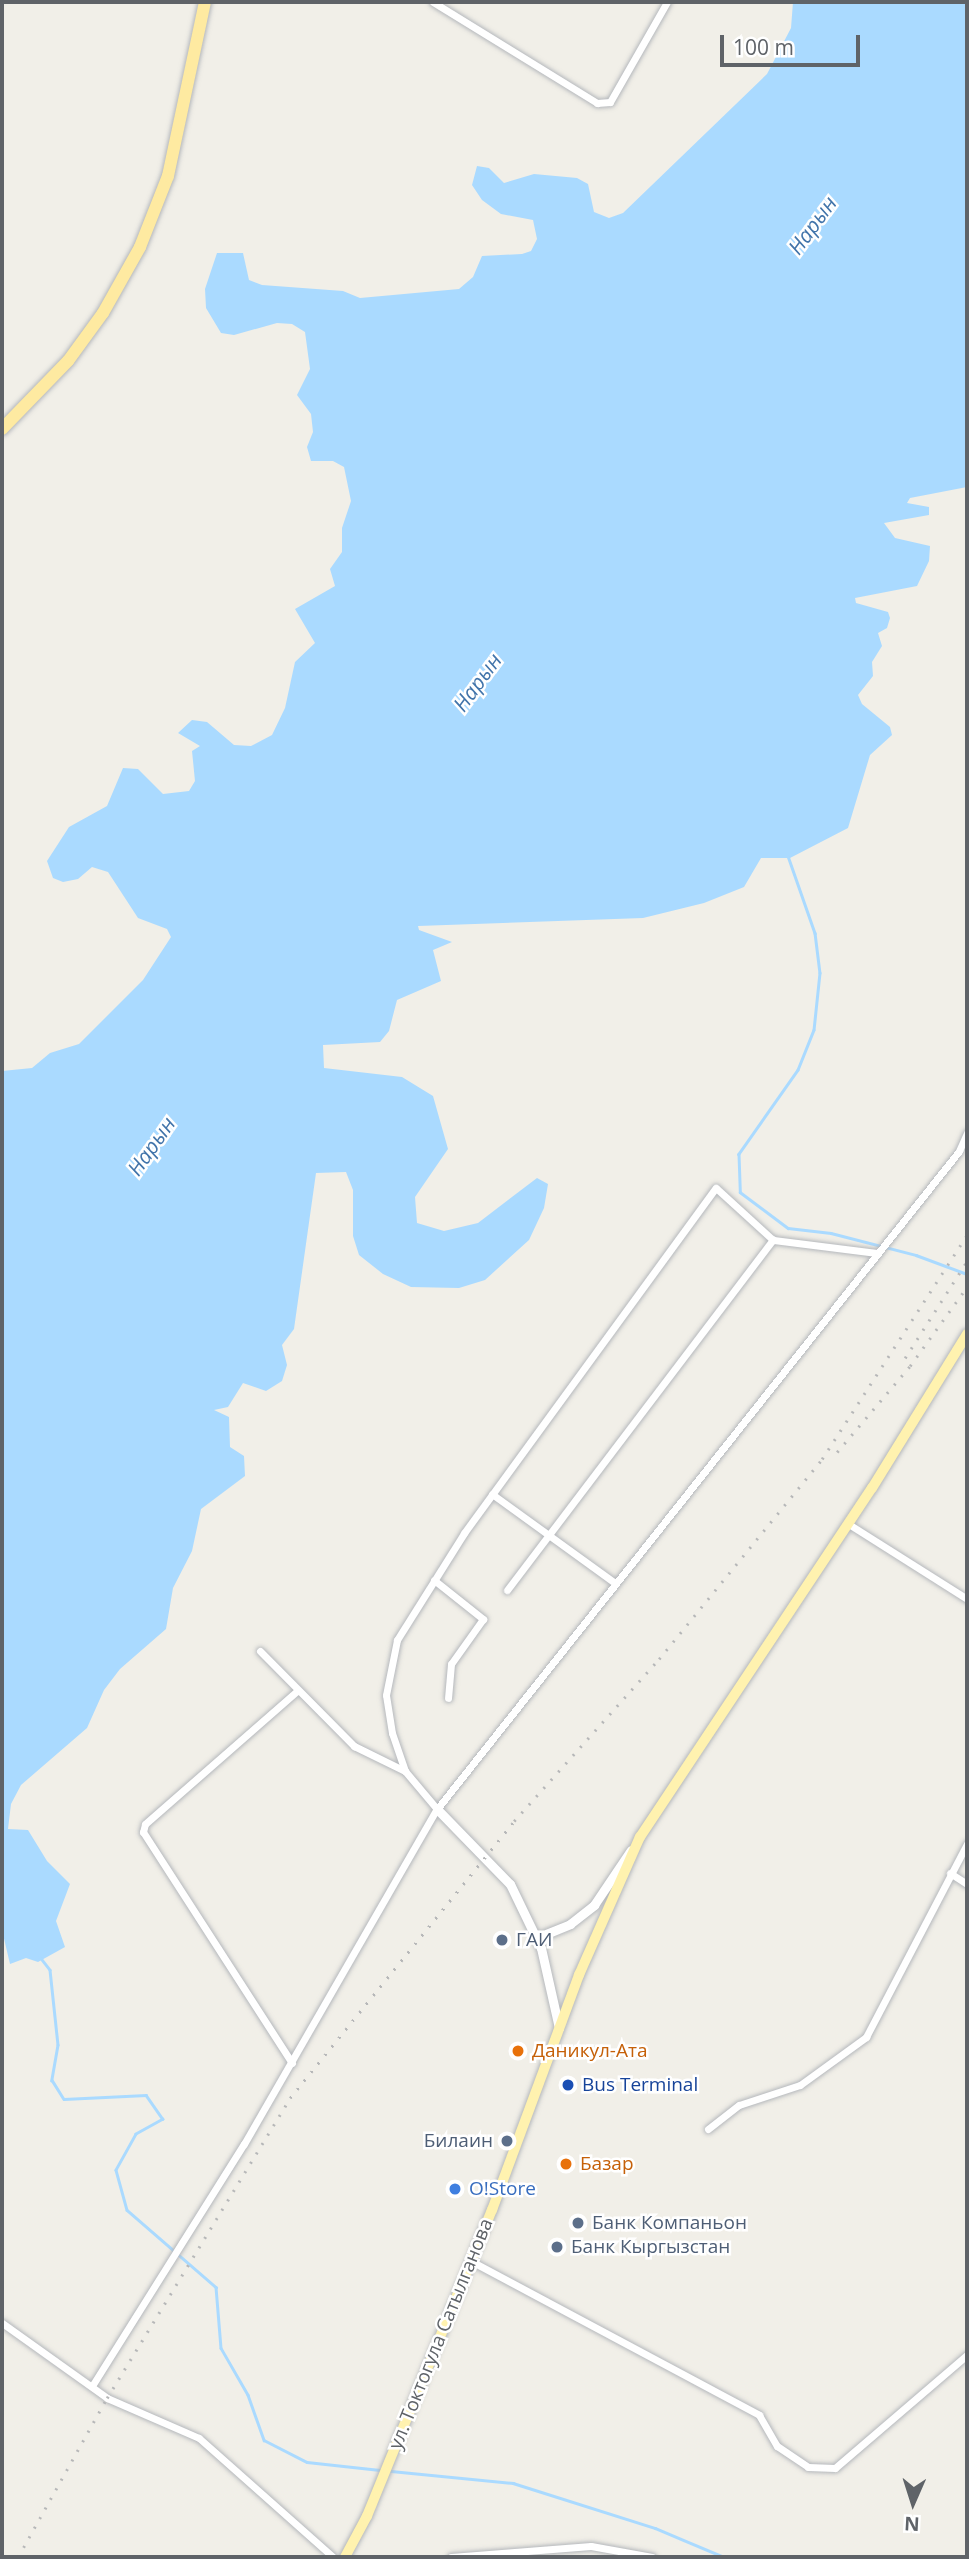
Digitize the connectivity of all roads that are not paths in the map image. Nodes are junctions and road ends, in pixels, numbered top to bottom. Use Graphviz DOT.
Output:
graph roads {
  1 [pos="205,2"];
  2 [pos="433,2"];
  3 [pos="667,2"];
  4 [pos="2,429"];
  5 [pos="967,1133"];
  6 [pos="773,1240"];
  7 [pos="877,1252"];
  8 [pos="967,1334"];
  9 [pos="492,1494"];
  10 [pos="847,1523"];
  11 [pos="549,1532"];
  12 [pos="435,1580"];
  13 [pos="615,1583"];
  14 [pos="507,1590"];
  15 [pos="967,1599"];
  16 [pos="260,1651"];
  17 [pos="296,1692"];
  18 [pos="449,1698"];
  19 [pos="405,1771"];
  20 [pos="437,1809"];
  21 [pos="640,1837"];
  22 [pos="967,1844"];
  23 [pos="950,1873"];
  24 [pos="967,1884"];
  25 [pos="536,1938"];
  26 [pos="559,2028"];
  27 [pos="292,2063"];
  28 [pos="708,2129"];
  29 [pos="471,2261"];
  30 [pos="2,2323"];
  31 [pos="967,2354"];
  32 [pos="92,2386"];
  33 [pos="333,2557"];
  34 [pos="346,2557"];
  35 [pos="451,2557"];
  36 [pos="652,2557"];
  1 -- 4 [label="highway"];
  2 -- 3 [label="street"];
  5 -- 7 [label="street"];
  6 -- 7 [label="street"];
  6 -- 9 [label="street"];
  6 -- 11 [label="street"];
  7 -- 13 [label="street"];
  8 -- 10 [label="main road, ул. Токтогула Сатылганова"];
  9 -- 11 [label="street"];
  9 -- 12 [label="street"];
  10 -- 15 [label="street"];
  10 -- 21 [label="main road, ул. Токтогула Сатылганова"];
  11 -- 13 [label="street"];
  11 -- 14 [label="street"];
  12 -- 18 [label="street"];
  12 -- 19 [label="street"];
  13 -- 20 [label="street"];
  16 -- 17 [label="street"];
  17 -- 19 [label="street"];
  17 -- 27 [label="street"];
  19 -- 20 [label="street"];
  20 -- 25 [label="street"];
  20 -- 27 [label="street"];
  21 -- 25 [label="street"];
  21 -- 26 [label="main road, ул. Токтогула Сатылганова"];
  22 -- 23 [label="street"];
  23 -- 24 [label="street"];
  23 -- 28 [label="street"];
  25 -- 26 [label="street"];
  26 -- 29 [label="main road, ул. Токтогула Сатылганова"];
  27 -- 32 [label="street"];
  29 -- 31 [label="street"];
  29 -- 34 [label="main road, ул. Токтогула Сатылганова"];
  30 -- 32 [label="street"];
  32 -- 33 [label="street"];
  35 -- 36 [label="street"];
}
